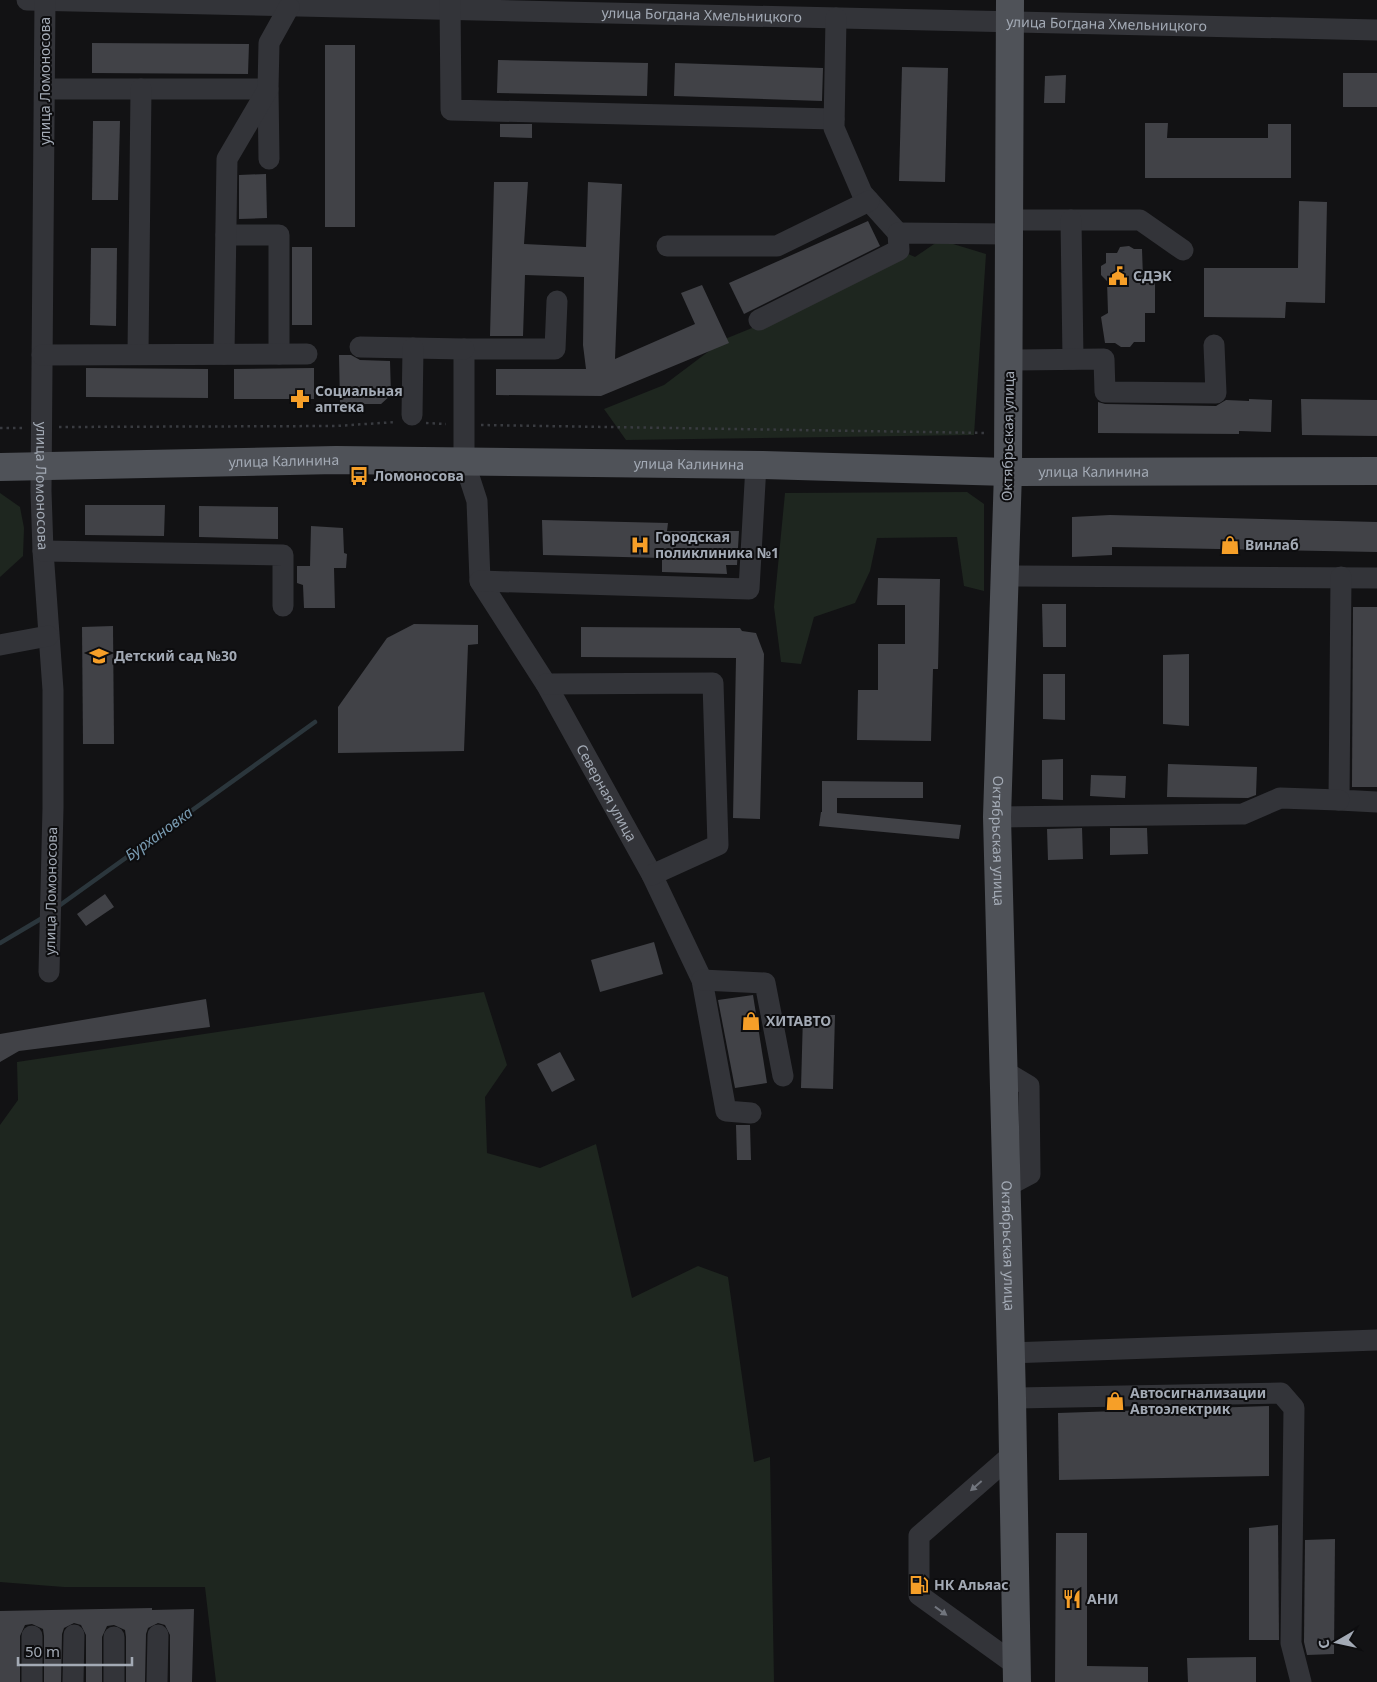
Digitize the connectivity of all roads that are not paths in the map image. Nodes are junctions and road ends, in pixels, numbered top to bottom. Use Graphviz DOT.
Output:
graph roads {
  1 [pos="27,0"];
  2 [pos="45,0"];
  3 [pos="264,3"];
  4 [pos="450,5"];
  5 [pos="289,6"];
  6 [pos="1010,11"];
  7 [pos="836,18"];
  8 [pos="1377,30"];
  9 [pos="45,89"];
  10 [pos="141,89"];
  11 [pos="268,89"];
  12 [pos="834,119"];
  13 [pos="269,159"];
  14 [pos="869,201"];
  15 [pos="1071,220"];
  16 [pos="1009,227"];
  17 [pos="898,233"];
  18 [pos="226,235"];
  19 [pos="667,246"];
  20 [pos="1183,250"];
  21 [pos="557,301"];
  22 [pos="759,320"];
  23 [pos="1214,345"];
  24 [pos="360,347"];
  25 [pos="413,348"];
  26 [pos="464,349"];
  27 [pos="42,354"];
  28 [pos="138,354"];
  29 [pos="224,354"];
  30 [pos="279,354"];
  31 [pos="307,354"];
  32 [pos="1073,359"];
  33 [pos="1008,360"];
  34 [pos="411,420"];
  35 [pos="464,461"];
  36 [pos="756,465"];
  37 [pos="0,467"];
  38 [pos="42,467"];
  39 [pos="1377,471"];
  40 [pos="1008,472"];
  41 [pos="43,552"];
  42 [pos="1006,576"];
  43 [pos="1341,577"];
  44 [pos="1377,578"];
  45 [pos="480,581"];
  46 [pos="282,606"];
  47 [pos="48,636"];
  48 [pos="0,645"];
  49 [pos="546,684"];
  50 [pos="1339,800"];
  51 [pos="1377,802"];
  52 [pos="998,816"];
  53 [pos="652,875"];
  54 [pos="49,972"];
  55 [pos="702,980"];
  56 [pos="783,1076"];
  57 [pos="751,1113"];
  58 [pos="1377,1340"];
  59 [pos="1011,1353"];
  60 [pos="1012,1398"];
  61 [pos="1013,1454"];
  62 [pos="74,1635"];
  63 [pos="158,1635"];
  64 [pos="32,1636"];
  65 [pos="114,1637"];
  66 [pos="1016,1674"];
  67 [pos="32,1682"];
  68 [pos="74,1682"];
  69 [pos="114,1682"];
  70 [pos="157,1682"];
  71 [pos="1301,1682"];
  1 -- 2 [label="street, улица Богдана Хмельницкого"];
  2 -- 3 [label="street, улица Богдана Хмельницкого"];
  2 -- 9 [label="street, улица Ломоносова"];
  3 -- 5 [label="street, улица Богдана Хмельницкого"];
  4 -- 5 [label="street, улица Богдана Хмельницкого"];
  4 -- 7 [label="street, улица Богдана Хмельницкого"];
  4 -- 12 [label="street"];
  5 -- 11 [label="street"];
  6 -- 7 [label="street, улица Богдана Хмельницкого"];
  6 -- 8 [label="street, улица Богдана Хмельницкого"];
  6 -- 16 [label="main road, Октябрьская улица"];
  7 -- 12 [label="street"];
  9 -- 10 [label="street"];
  9 -- 27 [label="street, улица Ломоносова"];
  10 -- 11 [label="street"];
  10 -- 28 [label="street"];
  11 -- 13 [label="street"];
  11 -- 18 [label="street"];
  12 -- 14 [label="street"];
  14 -- 17 [label="street"];
  14 -- 19 [label="street"];
  15 -- 16 [label="street"];
  15 -- 20 [label="street"];
  15 -- 32 [label="street"];
  16 -- 17 [label="street"];
  16 -- 33 [label="main road, Октябрьская улица"];
  17 -- 22 [label="street"];
  18 -- 29 [label="street"];
  18 -- 30 [label="street"];
  21 -- 26 [label="street"];
  23 -- 32 [label="street"];
  24 -- 25 [label="street"];
  25 -- 26 [label="street"];
  25 -- 34 [label="street"];
  26 -- 35 [label="street"];
  27 -- 28 [label="street"];
  27 -- 38 [label="street, улица Ломоносова"];
  28 -- 29 [label="street"];
  29 -- 30 [label="street"];
  30 -- 31 [label="street"];
  32 -- 33 [label="street"];
  33 -- 40 [label="main road, Октябрьская улица"];
  35 -- 36 [label="main road, улица Калинина"];
  35 -- 38 [label="main road, улица Калинина"];
  35 -- 45 [label="street"];
  36 -- 40 [label="main road, улица Калинина"];
  36 -- 45 [label="street"];
  37 -- 38 [label="main road, улица Калинина"];
  38 -- 41 [label="street, улица Ломоносова"];
  39 -- 40 [label="main road, улица Калинина"];
  40 -- 42 [label="main road, Октябрьская улица"];
  41 -- 46 [label="street"];
  41 -- 47 [label="street, улица Ломоносова"];
  42 -- 43 [label="street"];
  42 -- 52 [label="main road, Октябрьская улица"];
  43 -- 44 [label="street"];
  43 -- 50 [label="street"];
  45 -- 49 [label="street, Северная улица"];
  47 -- 48 [label="street"];
  47 -- 54 [label="street, улица Ломоносова"];
  49 -- 53 [label="street, Северная улица"];
  49 -- 53 [label="street"];
  50 -- 51 [label="street"];
  50 -- 52 [label="street"];
  52 -- 59 [label="main road, Октябрьская улица"];
  53 -- 55 [label="street, Северная улица"];
  55 -- 56 [label="street"];
  55 -- 57 [label="street, Северная улица"];
  58 -- 59 [label="street"];
  59 -- 60 [label="main road, Октябрьская улица"];
  60 -- 61 [label="main road, Октябрьская улица"];
  60 -- 71 [label="street"];
  61 -- 66 [label="main road, Октябрьская улица"];
  61 -- 66 [label="street, one-way"];
  62 -- 68 [label="street"];
  63 -- 70 [label="street"];
  64 -- 67 [label="street"];
  65 -- 69 [label="street"];
}
